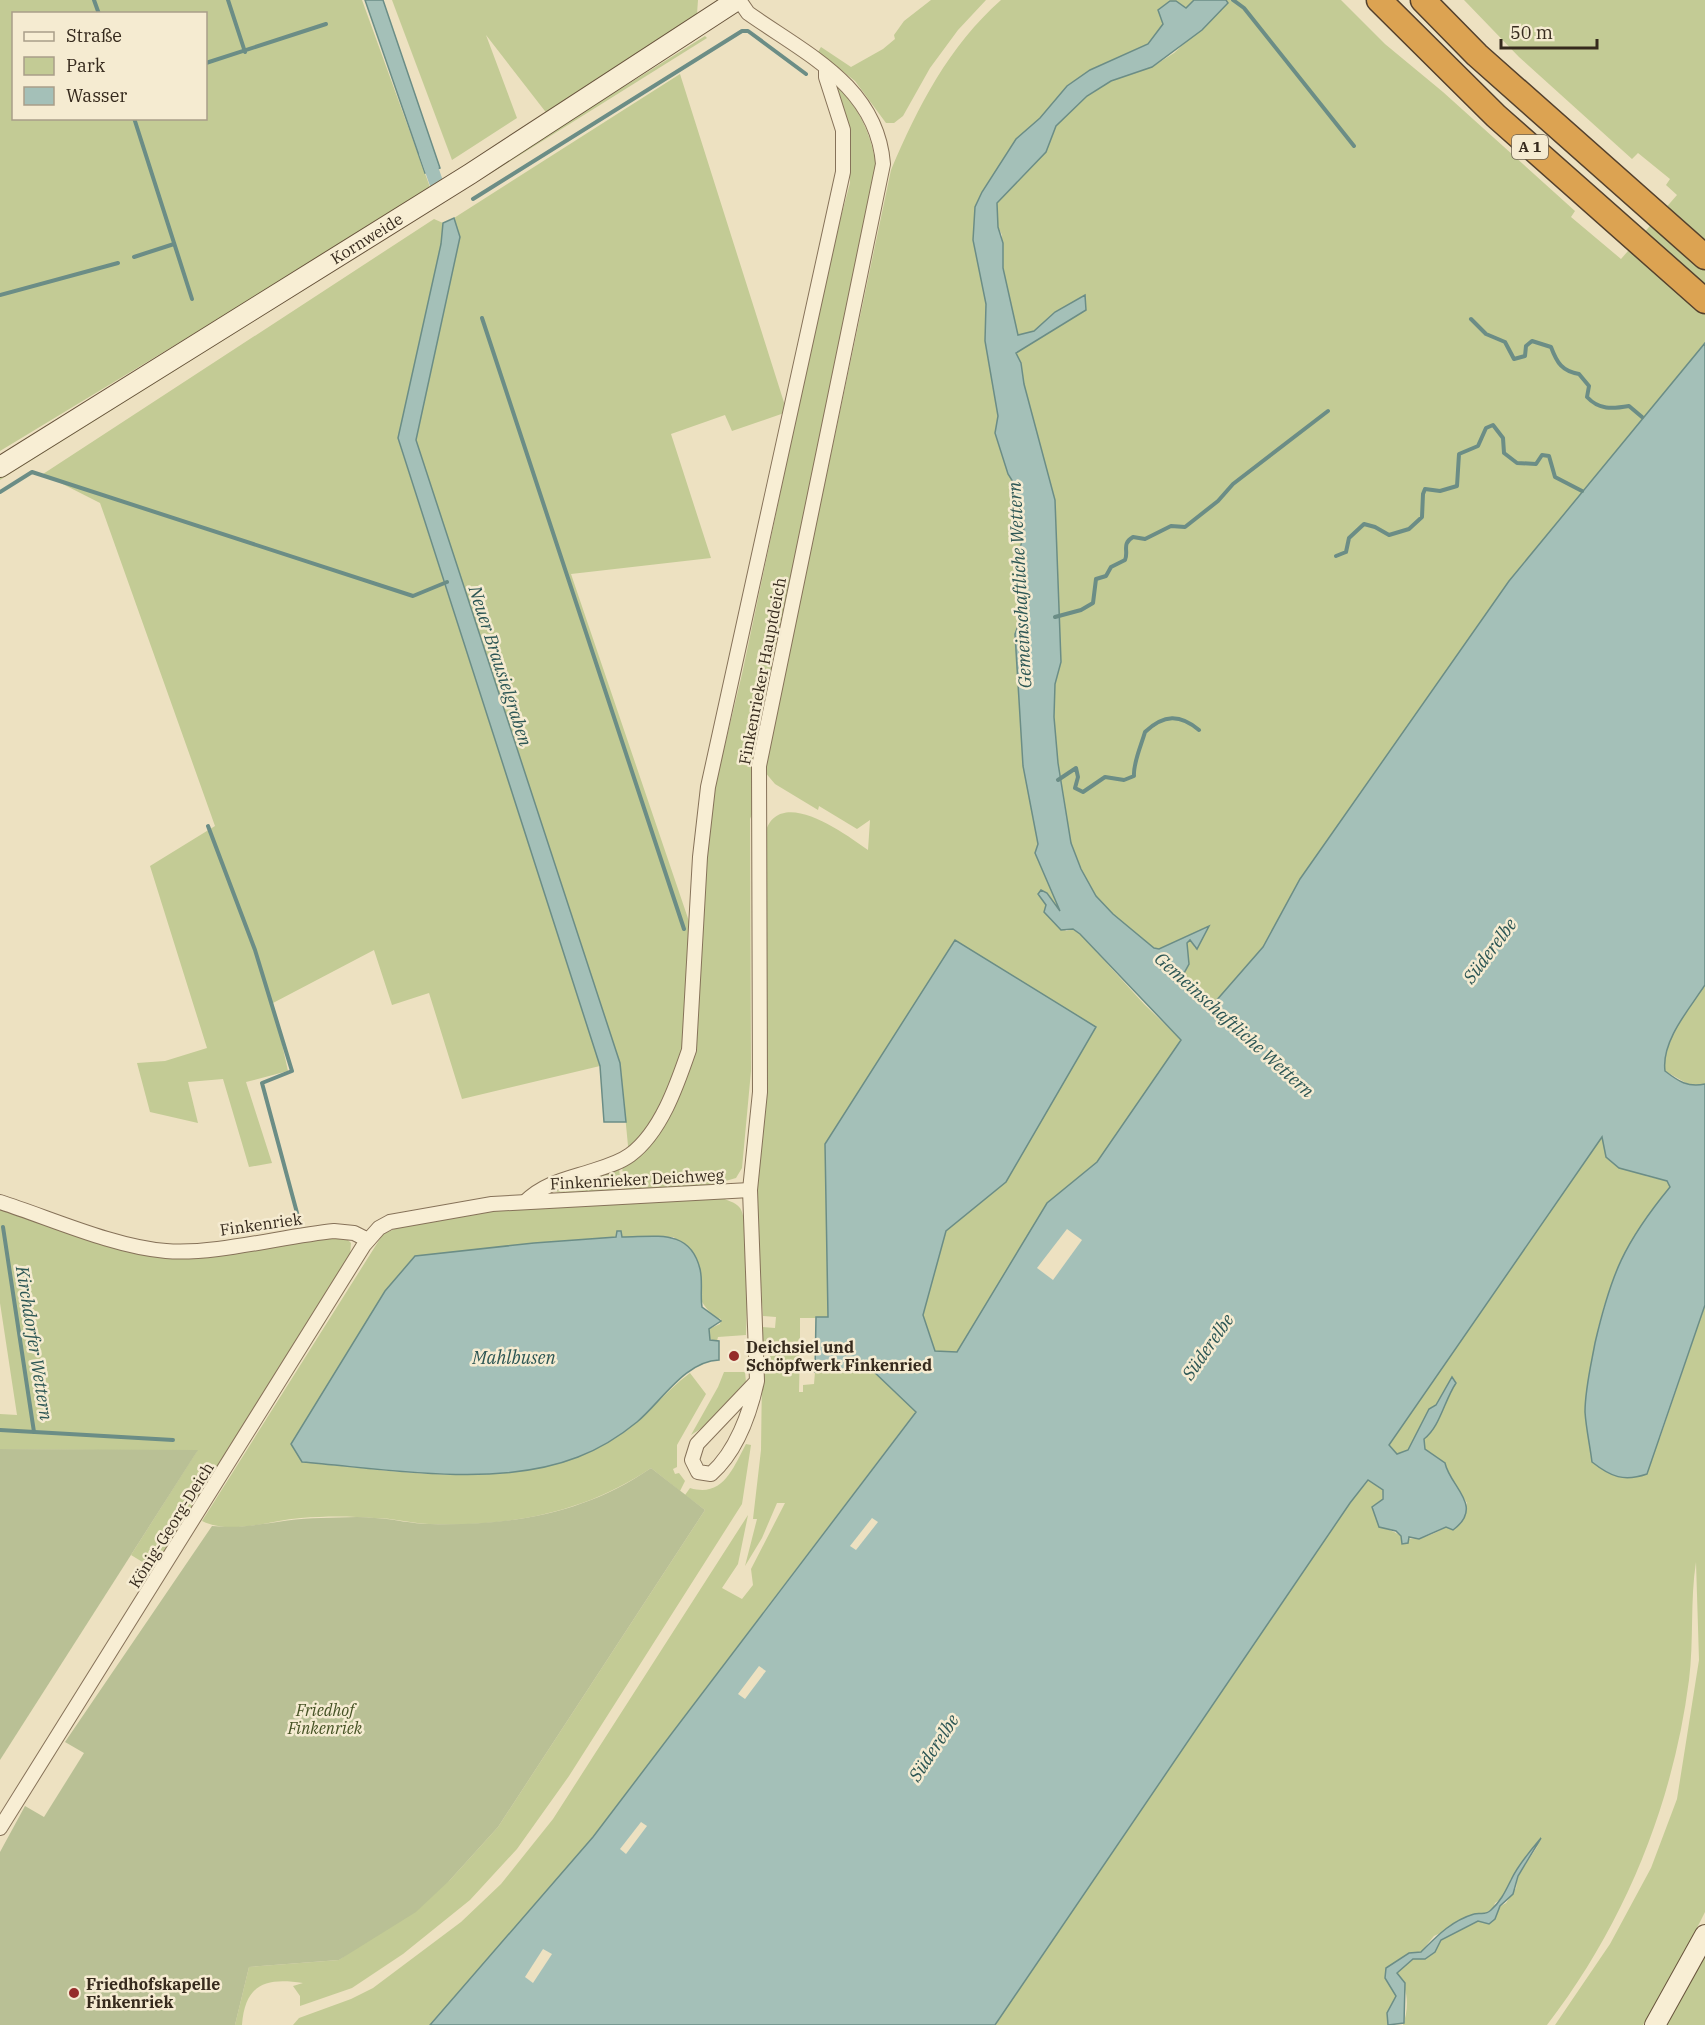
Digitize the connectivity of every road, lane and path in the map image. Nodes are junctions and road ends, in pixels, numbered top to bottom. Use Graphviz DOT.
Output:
graph roads {
  1 [pos="1379,0"];
  2 [pos="1423,0"];
  3 [pos="734,1"];
  4 [pos="826,68"];
  5 [pos="1705,257"];
  6 [pos="1705,301"];
  7 [pos="0,467"];
  8 [pos="750,1190"];
  9 [pos="0,1202"];
  10 [pos="525,1202"];
  11 [pos="368,1239"];
  12 [pos="757,1381"];
  13 [pos="0,1828"];
  14 [pos="1705,1935"];
  15 [pos="1655,2025"];
  1 -- 6 [label="highway, A 1"];
  2 -- 5 [label="highway, A 1"];
  3 -- 4 [label="street, Finkenrieker Hauptdeich"];
  3 -- 7 [label="main road, Kornweide"];
  4 -- 8 [label="street, Finkenrieker Hauptdeich"];
  4 -- 10 [label="street, Finkenrieker Hauptdeich"];
  8 -- 10 [label="street, Finkenrieker Deichweg"];
  8 -- 12 [label="street, Finkenrieker Hauptdeich"];
  9 -- 11 [label="street, Finkenriek"];
  10 -- 11 [label="street"];
  11 -- 13 [label="street, König-Georg-Deich"];
  12 -- 12 [label="street, Finkenrieker Hauptdeich"];
  14 -- 15 [label="main road"];
}
